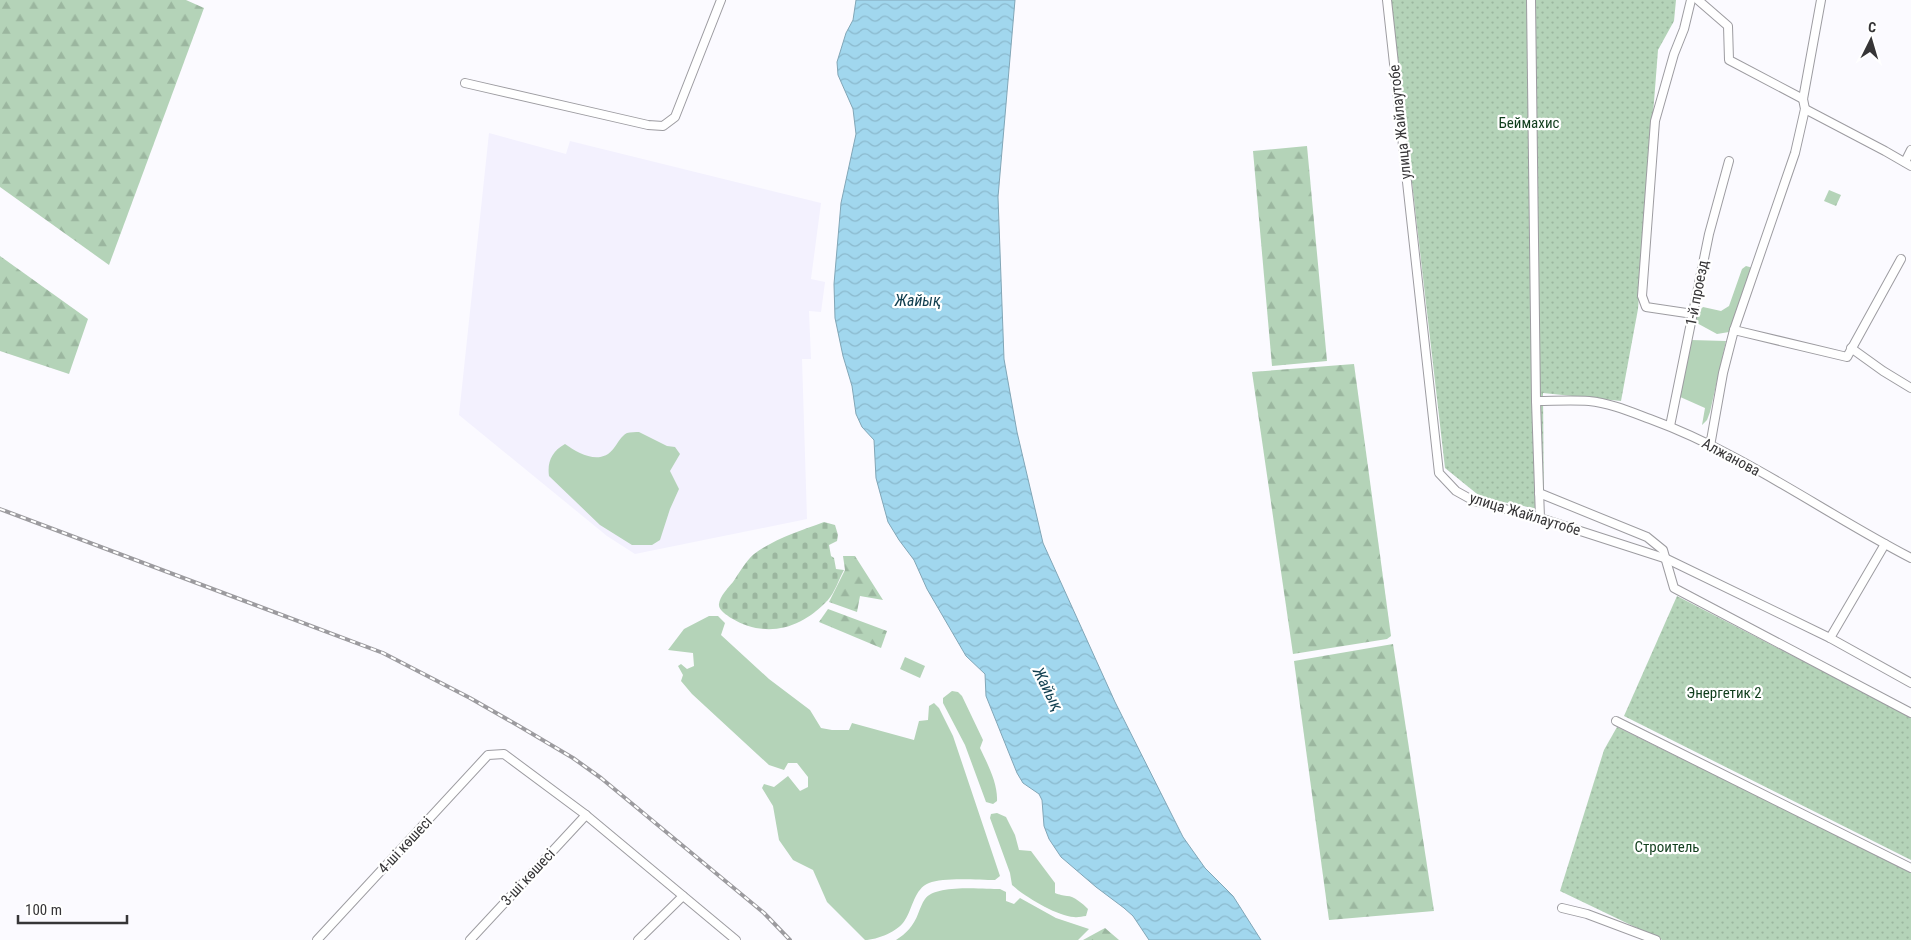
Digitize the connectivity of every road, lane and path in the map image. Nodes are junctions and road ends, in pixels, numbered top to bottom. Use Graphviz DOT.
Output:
graph roads {
  1 [pos="721,0"];
  2 [pos="1387,0"];
  3 [pos="1531,0"];
  4 [pos="1691,0"];
  5 [pos="1698,0"];
  6 [pos="1820,0"];
  7 [pos="465,83"];
  8 [pos="1803,99"];
  9 [pos="1805,109"];
  10 [pos="1911,150"];
  11 [pos="1729,161"];
  12 [pos="1908,164"];
  13 [pos="1901,259"];
  14 [pos="1693,314"];
  15 [pos="1734,330"];
  16 [pos="1851,348"];
  17 [pos="1911,388"];
  18 [pos="1536,401"];
  19 [pos="1670,426"];
  20 [pos="1710,446"];
  21 [pos="1540,493"];
  22 [pos="1540,518"];
  23 [pos="1885,544"];
  24 [pos="1911,558"];
  25 [pos="1667,560"];
  26 [pos="1830,638"];
  27 [pos="1911,683"];
  28 [pos="1911,713"];
  29 [pos="1616,721"];
  30 [pos="586,815"];
  31 [pos="1911,868"];
  32 [pos="683,896"];
  33 [pos="1562,908"];
  34 [pos="317,940"];
  35 [pos="470,940"];
  36 [pos="638,940"];
  37 [pos="736,940"];
  38 [pos="1656,940"];
  1 -- 7 [label="street"];
  2 -- 22 [label="street, улица Жайлаутобе"];
  3 -- 18 [label="street"];
  4 -- 14 [label="street"];
  5 -- 8 [label="street"];
  6 -- 8 [label="street"];
  8 -- 9 [label="street"];
  9 -- 12 [label="street"];
  9 -- 15 [label="street"];
  10 -- 12 [label="street"];
  11 -- 14 [label="street, 1-й проезд"];
  13 -- 16 [label="street"];
  14 -- 19 [label="street, 1-й проезд"];
  15 -- 16 [label="street"];
  15 -- 20 [label="street"];
  16 -- 17 [label="street"];
  18 -- 19 [label="street, Алжанова"];
  18 -- 21 [label="street"];
  19 -- 20 [label="street, Алжанова"];
  20 -- 23 [label="street, Алжанова"];
  21 -- 22 [label="street"];
  21 -- 25 [label="street"];
  22 -- 25 [label="street, улица Жайлаутобе"];
  23 -- 24 [label="street, Алжанова"];
  23 -- 26 [label="street"];
  25 -- 26 [label="street, улица Жайлаутобе"];
  25 -- 28 [label="street"];
  26 -- 27 [label="street, улица Жайлаутобе"];
  29 -- 31 [label="street"];
  30 -- 32 [label="street"];
  30 -- 34 [label="street, 4-шi көшесі"];
  30 -- 35 [label="street, 3-шi көшесі"];
  32 -- 36 [label="street"];
  32 -- 37 [label="street"];
  33 -- 38 [label="street"];
}
